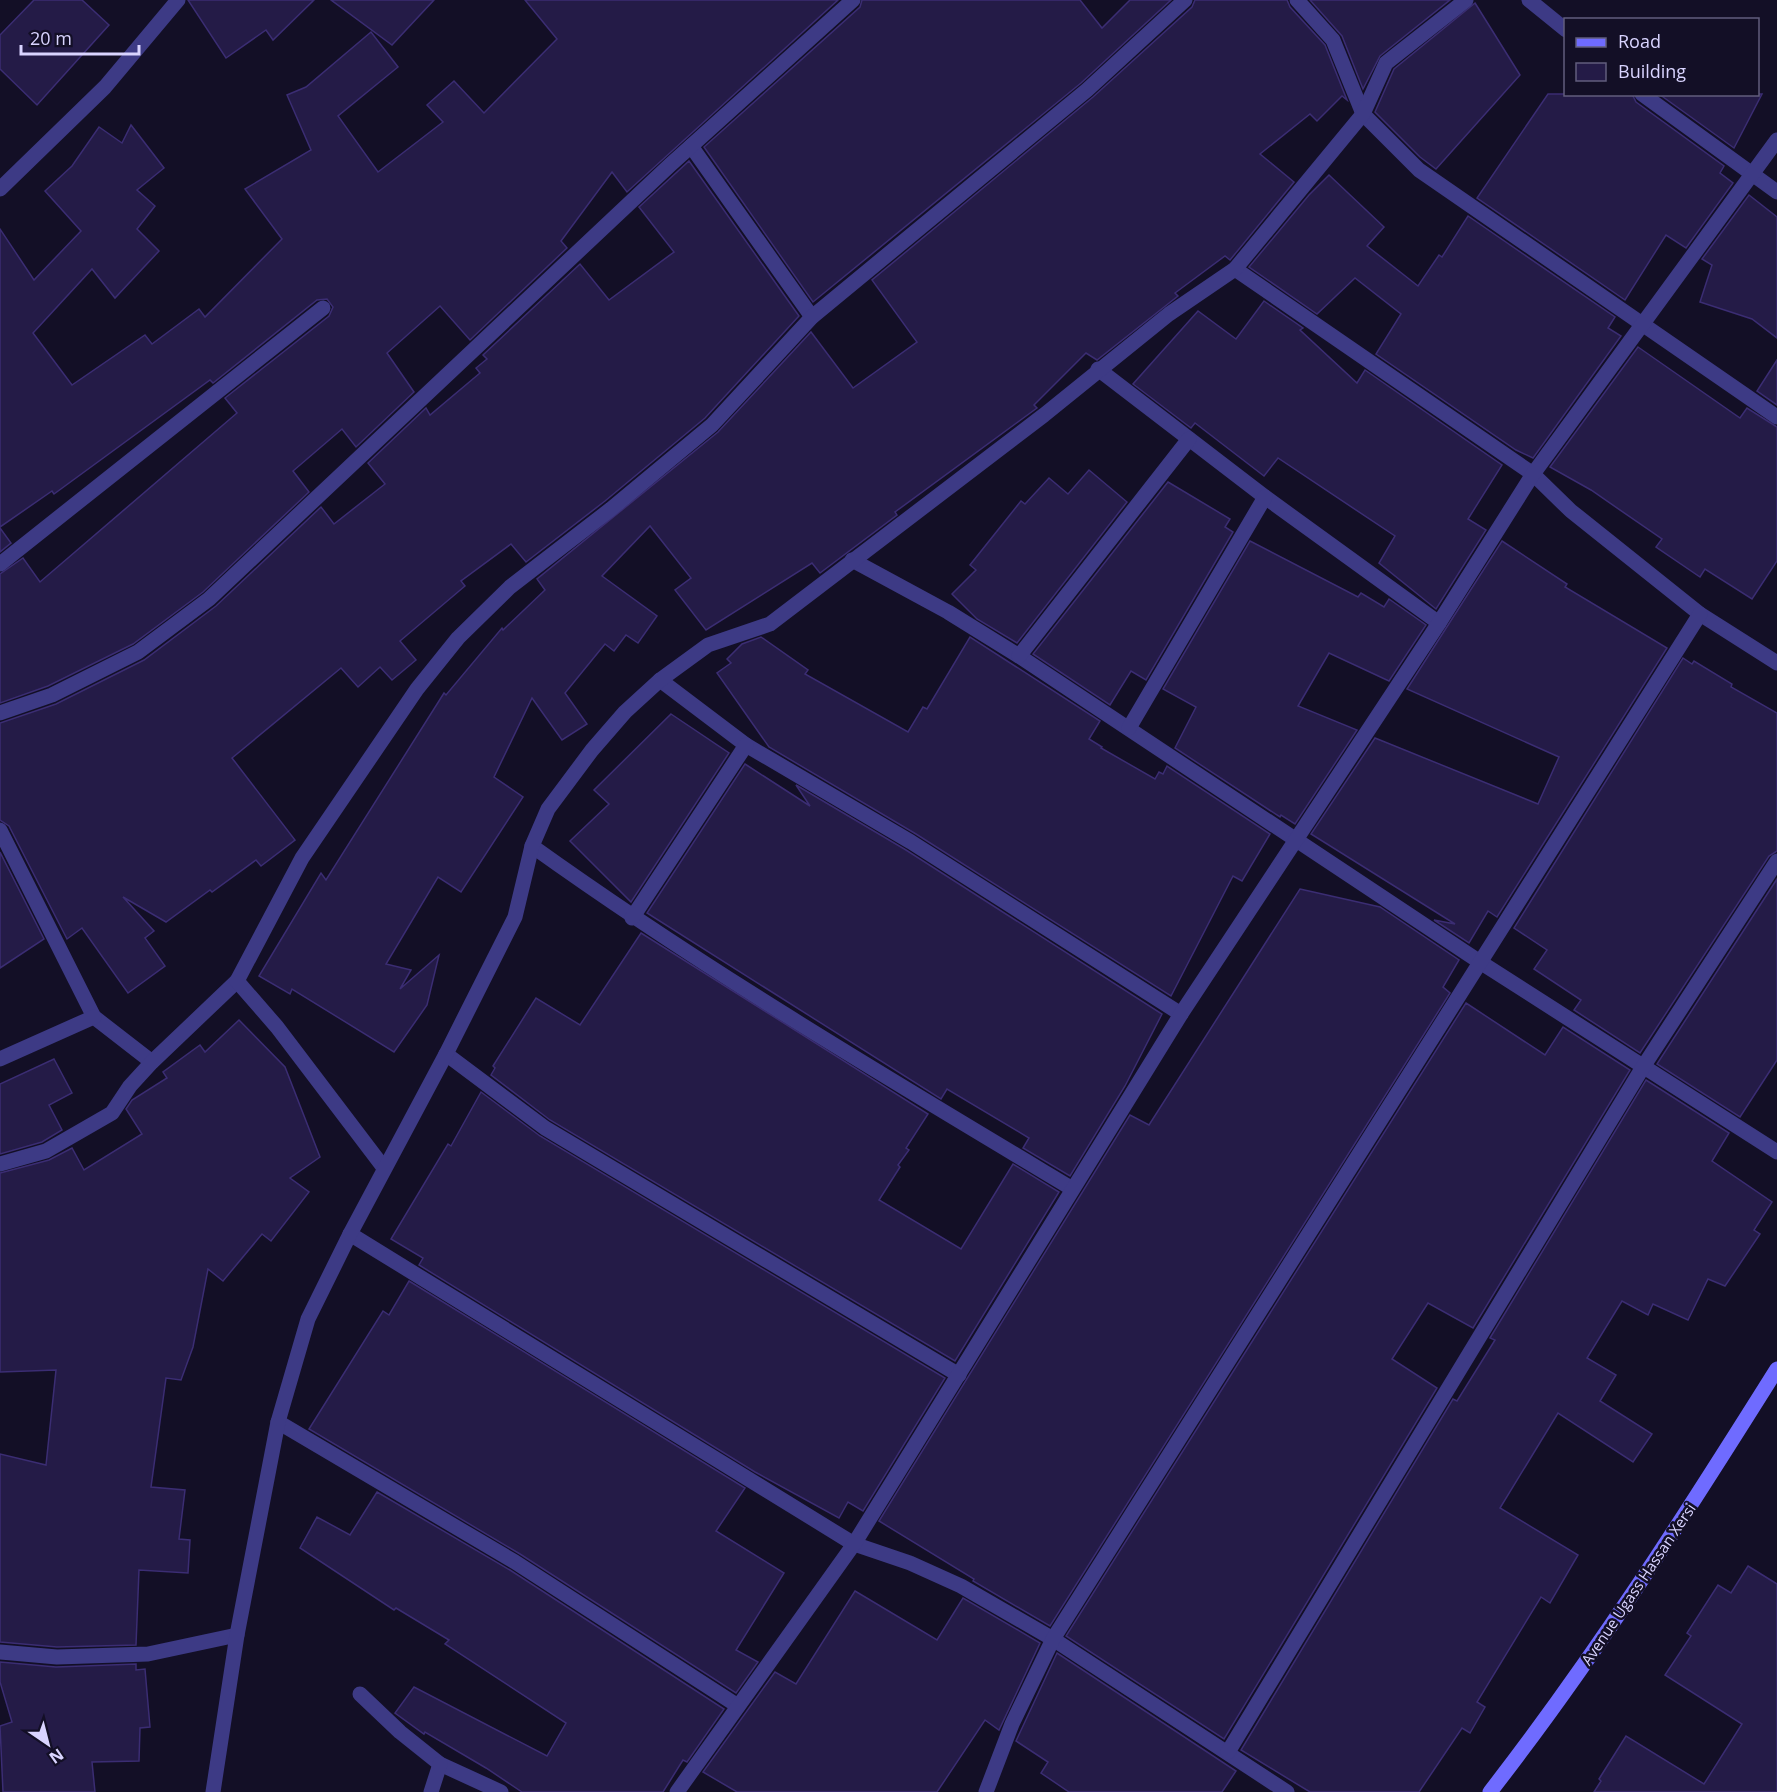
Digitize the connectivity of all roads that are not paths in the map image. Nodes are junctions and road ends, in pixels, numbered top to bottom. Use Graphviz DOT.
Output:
graph roads {
  1 [pos="178,0"];
  2 [pos="853,0"];
  3 [pos="1185,0"];
  4 [pos="1297,0"];
  5 [pos="1466,0"];
  6 [pos="1529,0"];
  7 [pos="1564,28"];
  8 [pos="1645,96"];
  9 [pos="1363,114"];
  10 [pos="1777,140"];
  11 [pos="691,146"];
  12 [pos="1751,175"];
  13 [pos="0,189"];
  14 [pos="1777,192"];
  15 [pos="1235,269"];
  16 [pos="323,308"];
  17 [pos="812,316"];
  18 [pos="1644,326"];
  19 [pos="1098,369"];
  20 [pos="1777,417"];
  21 [pos="1189,439"];
  22 [pos="1533,474"];
  23 [pos="1265,497"];
  24 [pos="852,560"];
  25 [pos="0,564"];
  26 [pos="1700,614"];
  27 [pos="1439,623"];
  28 [pos="1019,656"];
  29 [pos="1777,663"];
  30 [pos="660,680"];
  31 [pos="0,712"];
  32 [pos="1129,728"];
  33 [pos="746,745"];
  34 [pos="0,830"];
  35 [pos="1295,838"];
  36 [pos="532,846"];
  37 [pos="1777,861"];
  38 [pos="632,918"];
  39 [pos="1480,962"];
  40 [pos="237,981"];
  41 [pos="1181,1014"];
  42 [pos="94,1017"];
  43 [pos="446,1054"];
  44 [pos="0,1059"];
  45 [pos="152,1062"];
  46 [pos="1643,1067"];
  47 [pos="1777,1152"];
  48 [pos="0,1164"];
  49 [pos="384,1168"];
  50 [pos="1071,1188"];
  51 [pos="350,1234"];
  52 [pos="1777,1369"];
  53 [pos="959,1375"];
  54 [pos="278,1422"];
  55 [pos="854,1544"];
  56 [pos="237,1635"];
  57 [pos="1053,1639"];
  58 [pos="0,1652"];
  59 [pos="360,1694"];
  60 [pos="738,1706"];
  61 [pos="1228,1752"];
  62 [pos="441,1764"];
  63 [pos="213,1792"];
  64 [pos="431,1792"];
  65 [pos="501,1792"];
  66 [pos="677,1792"];
  67 [pos="986,1792"];
  68 [pos="1287,1792"];
  69 [pos="1490,1792"];
  1 -- 13 [label="street"];
  2 -- 11 [label="street"];
  3 -- 17 [label="street"];
  4 -- 9 [label="street"];
  5 -- 9 [label="street"];
  6 -- 7 [label="street"];
  8 -- 12 [label="street"];
  9 -- 15 [label="street"];
  9 -- 18 [label="street"];
  10 -- 12 [label="street"];
  11 -- 17 [label="street"];
  11 -- 31 [label="street"];
  12 -- 14 [label="street"];
  12 -- 18 [label="street"];
  15 -- 19 [label="street"];
  15 -- 22 [label="street"];
  16 -- 25 [label="street"];
  17 -- 40 [label="street"];
  18 -- 20 [label="street"];
  18 -- 22 [label="street"];
  19 -- 21 [label="street"];
  19 -- 24 [label="street"];
  21 -- 23 [label="street"];
  21 -- 28 [label="street"];
  22 -- 26 [label="street"];
  22 -- 27 [label="street"];
  23 -- 27 [label="street"];
  23 -- 32 [label="street"];
  24 -- 28 [label="street"];
  24 -- 30 [label="street"];
  26 -- 29 [label="street"];
  26 -- 39 [label="street"];
  27 -- 35 [label="street"];
  28 -- 32 [label="street"];
  30 -- 33 [label="street"];
  30 -- 36 [label="street"];
  32 -- 35 [label="street"];
  33 -- 38 [label="street"];
  33 -- 41 [label="street"];
  34 -- 42 [label="street"];
  35 -- 39 [label="street"];
  35 -- 41 [label="street"];
  36 -- 38 [label="street"];
  36 -- 43 [label="street"];
  37 -- 46 [label="street"];
  38 -- 50 [label="street"];
  39 -- 46 [label="street"];
  39 -- 57 [label="street"];
  40 -- 45 [label="street"];
  40 -- 49 [label="street"];
  41 -- 50 [label="street"];
  42 -- 44 [label="street"];
  42 -- 45 [label="street"];
  43 -- 49 [label="street"];
  43 -- 53 [label="street"];
  45 -- 48 [label="street"];
  46 -- 47 [label="street"];
  46 -- 61 [label="street"];
  49 -- 51 [label="street"];
  50 -- 53 [label="street"];
  51 -- 54 [label="street"];
  51 -- 55 [label="street"];
  52 -- 69 [label="main road, Avenue Ugass Hassan Xersi"];
  53 -- 55 [label="street"];
  54 -- 56 [label="street"];
  54 -- 60 [label="street"];
  55 -- 57 [label="street"];
  55 -- 60 [label="street"];
  56 -- 58 [label="street"];
  56 -- 63 [label="street"];
  57 -- 61 [label="street"];
  57 -- 67 [label="street"];
  59 -- 62 [label="street"];
  60 -- 66 [label="street"];
  61 -- 68 [label="street"];
  62 -- 64 [label="street"];
  62 -- 65 [label="street"];
}
